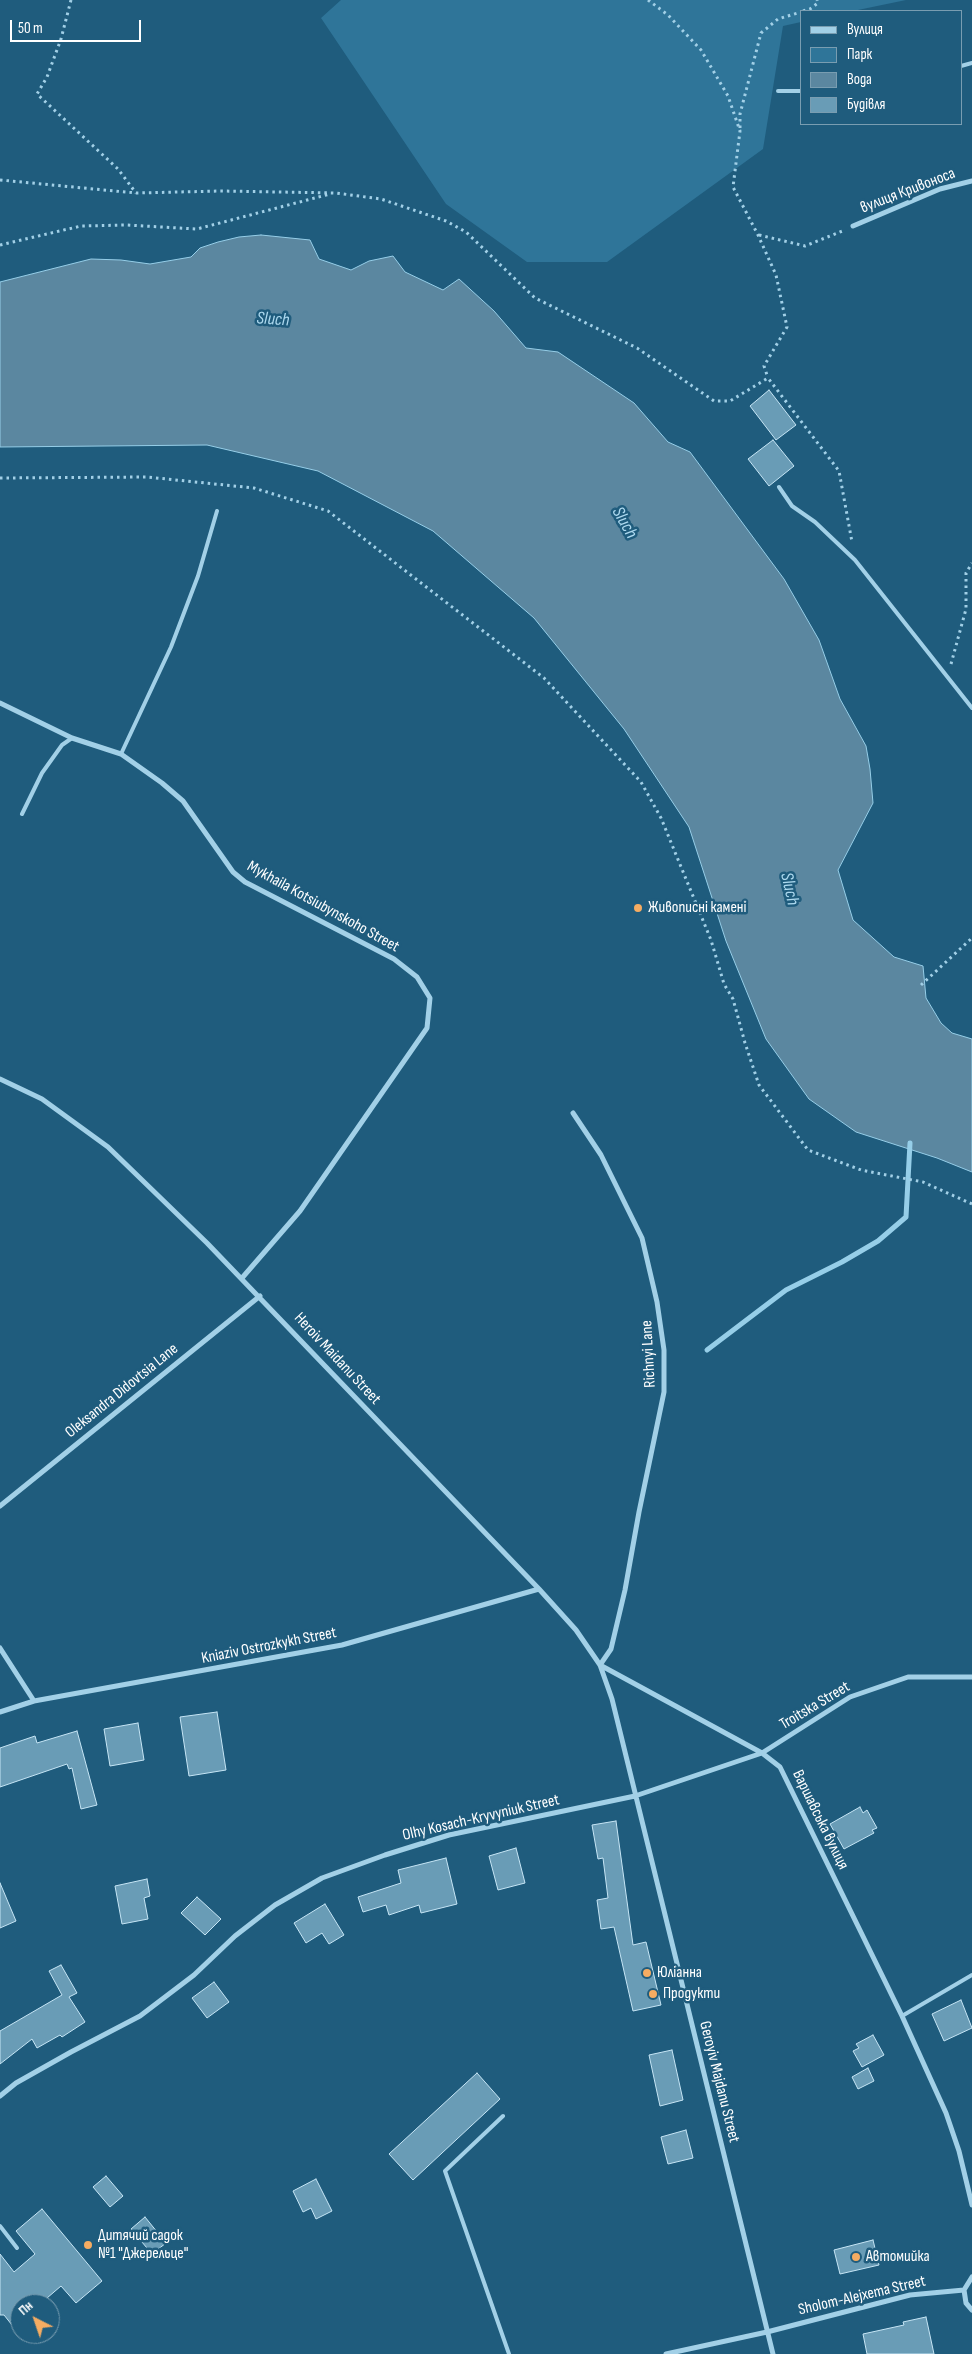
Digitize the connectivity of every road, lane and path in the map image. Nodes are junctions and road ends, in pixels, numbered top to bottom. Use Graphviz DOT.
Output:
graph roads {
  1 [pos="71,0"];
  2 [pos="648,0"];
  3 [pos="818,0"];
  4 [pos="807,10"];
  5 [pos="800,13"];
  6 [pos="778,91"];
  7 [pos="800,91"];
  8 [pos="740,131"];
  9 [pos="0,180"];
  10 [pos="972,181"];
  11 [pos="136,193"];
  12 [pos="336,193"];
  13 [pos="853,226"];
  14 [pos="758,235"];
  15 [pos="0,244"];
  16 [pos="768,378"];
  17 [pos="0,478"];
  18 [pos="779,488"];
  19 [pos="217,511"];
  20 [pos="855,560"];
  21 [pos="972,563"];
  22 [pos="947,677"];
  23 [pos="0,703"];
  24 [pos="972,708"];
  25 [pos="72,738"];
  26 [pos="122,754"];
  27 [pos="22,814"];
  28 [pos="972,938"];
  29 [pos="921,985"];
  30 [pos="0,1079"];
  31 [pos="573,1113"];
  32 [pos="972,1204"];
  33 [pos="242,1278"];
  34 [pos="260,1296"];
  35 [pos="0,1506"];
  36 [pos="539,1589"];
  37 [pos="0,1648"];
  38 [pos="600,1665"];
  39 [pos="972,1677"];
  40 [pos="34,1701"];
  41 [pos="0,1712"];
  42 [pos="762,1753"];
  43 [pos="635,1796"];
  44 [pos="972,1975"];
  45 [pos="902,2016"];
  46 [pos="0,2096"];
  47 [pos="503,2116"];
  48 [pos="972,2204"];
  49 [pos="0,2226"];
  50 [pos="17,2248"];
  51 [pos="972,2277"];
  52 [pos="964,2290"];
  53 [pos="972,2310"];
  54 [pos="766,2332"];
  55 [pos="509,2354"];
  56 [pos="666,2354"];
  57 [pos="773,2354"];
  1 -- 11 [label="path"];
  2 -- 8 [label="path"];
  3 -- 4 [label="path"];
  5 -- 8 [label="path"];
  6 -- 7 [label="lane"];
  8 -- 14 [label="path"];
  9 -- 11 [label="path"];
  10 -- 13 [label="street, вулиця Кривоноса"];
  11 -- 12 [label="path"];
  12 -- 15 [label="path"];
  12 -- 16 [label="path"];
  13 -- 14 [label="path"];
  14 -- 16 [label="path"];
  16 -- 20 [label="path"];
  17 -- 32 [label="path"];
  18 -- 20 [label="lane"];
  19 -- 26 [label="lane"];
  20 -- 22 [label="lane"];
  21 -- 22 [label="path"];
  22 -- 24 [label="lane"];
  23 -- 25 [label="street, Mykhaila Kotsiubynskoho Street"];
  25 -- 26 [label="street, Mykhaila Kotsiubynskoho Street"];
  25 -- 27 [label="lane"];
  26 -- 33 [label="street, Mykhaila Kotsiubynskoho Street"];
  28 -- 29 [label="path"];
  30 -- 33 [label="street, Heroiv Maidanu Street"];
  31 -- 38 [label="street, Richnyi Lane"];
  33 -- 34 [label="street, Heroiv Maidanu Street"];
  34 -- 35 [label="street, Oleksandra Didovtsia Lane"];
  34 -- 36 [label="street, Heroiv Maidanu Street"];
  36 -- 38 [label="street, Heroiv Maidanu Street"];
  36 -- 40 [label="street, Kniaziv Ostrozkykh Street"];
  37 -- 40 [label="street"];
  38 -- 42 [label="street, Варшавська вулиця"];
  38 -- 43 [label="street, Heroiv Maidanu Street"];
  39 -- 42 [label="street, Troitska Street"];
  40 -- 41 [label="street, Kniaziv Ostrozkykh Street"];
  42 -- 43 [label="street, Olhy Kosach-Kryvyniuk Street"];
  42 -- 45 [label="street, Варшавська вулиця"];
  43 -- 46 [label="street, Olhy Kosach-Kryvyniuk Street"];
  43 -- 54 [label="street, Geroyiv Majdanu Street"];
  44 -- 45 [label="lane"];
  45 -- 48 [label="street, Варшавська вулиця"];
  47 -- 55 [label="lane"];
  49 -- 50 [label="lane"];
  51 -- 52 [label="street"];
  52 -- 53 [label="street"];
  52 -- 54 [label="street, Sholom-Alejxema Street"];
  54 -- 56 [label="street, Sholom-Alejxema Street"];
  54 -- 57 [label="street, Geroyiv Majdanu Street"];
}
